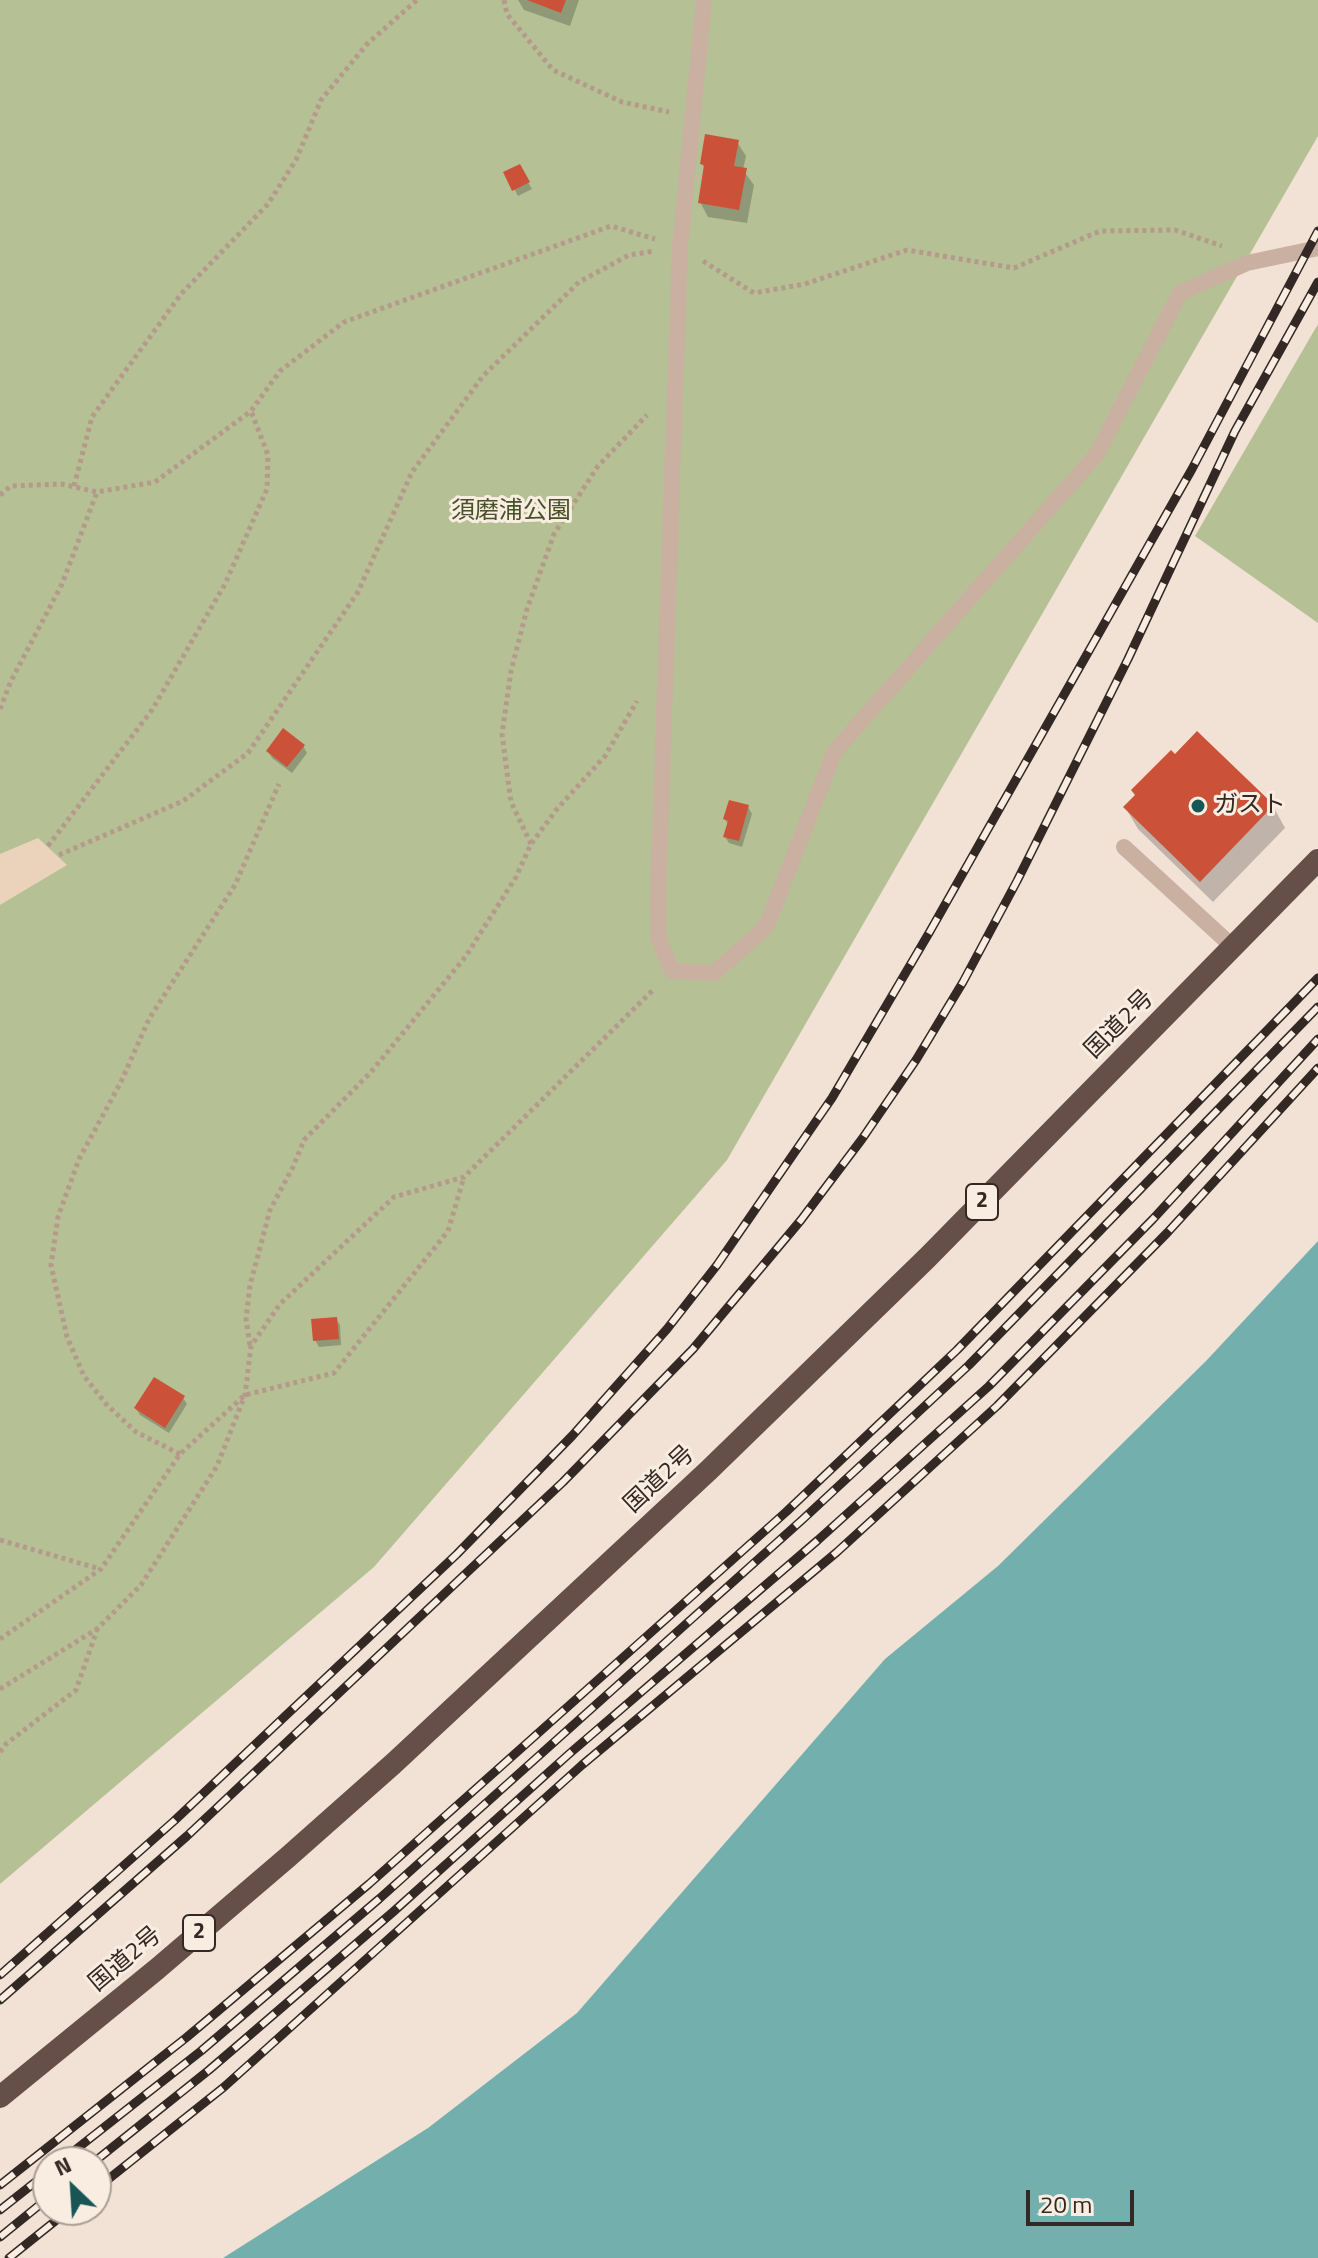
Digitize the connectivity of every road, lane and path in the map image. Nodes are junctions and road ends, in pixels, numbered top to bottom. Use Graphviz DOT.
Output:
graph roads {
  1 [pos="417,0"];
  2 [pos="504,0"];
  3 [pos="704,0"];
  4 [pos="693,117"];
  5 [pos="680,247"];
  6 [pos="1318,248"];
  7 [pos="1245,264"];
  8 [pos="675,397"];
  9 [pos="251,411"];
  10 [pos="74,486"];
  11 [pos="97,492"];
  12 [pos="0,495"];
  13 [pos="665,677"];
  14 [pos="0,709"];
  15 [pos="279,784"];
  16 [pos="531,844"];
  17 [pos="48,846"];
  18 [pos="1124,847"];
  19 [pos="59,855"];
  20 [pos="1318,860"];
  21 [pos="1233,947"];
  22 [pos="672,971"];
  23 [pos="464,1177"];
  24 [pos="251,1346"];
  25 [pos="245,1395"];
  26 [pos="180,1454"];
  27 [pos="0,1540"];
  28 [pos="101,1569"];
  29 [pos="97,1629"];
  30 [pos="0,1639"];
  31 [pos="0,1689"];
  32 [pos="0,1752"];
  33 [pos="0,2097"];
  1 -- 10 [label="path"];
  2 -- 4 [label="path"];
  3 -- 4 [label="lane"];
  4 -- 5 [label="lane"];
  5 -- 7 [label="path"];
  5 -- 8 [label="lane"];
  5 -- 9 [label="path"];
  5 -- 19 [label="path"];
  6 -- 7 [label="lane"];
  7 -- 22 [label="lane"];
  8 -- 13 [label="lane"];
  8 -- 16 [label="path"];
  9 -- 11 [label="path"];
  9 -- 17 [label="path"];
  10 -- 11 [label="path"];
  10 -- 12 [label="path"];
  11 -- 14 [label="path"];
  13 -- 16 [label="path"];
  13 -- 22 [label="lane"];
  15 -- 26 [label="path"];
  16 -- 24 [label="path"];
  18 -- 21 [label="lane"];
  20 -- 21 [label="highway, 国道2号 / 2"];
  21 -- 33 [label="highway, 国道2号 / 2"];
  22 -- 23 [label="path"];
  23 -- 24 [label="path"];
  23 -- 25 [label="path"];
  24 -- 25 [label="path"];
  25 -- 26 [label="path"];
  25 -- 29 [label="path"];
  26 -- 28 [label="path"];
  27 -- 28 [label="path"];
  28 -- 30 [label="path"];
  29 -- 31 [label="path"];
  29 -- 32 [label="path"];
}
